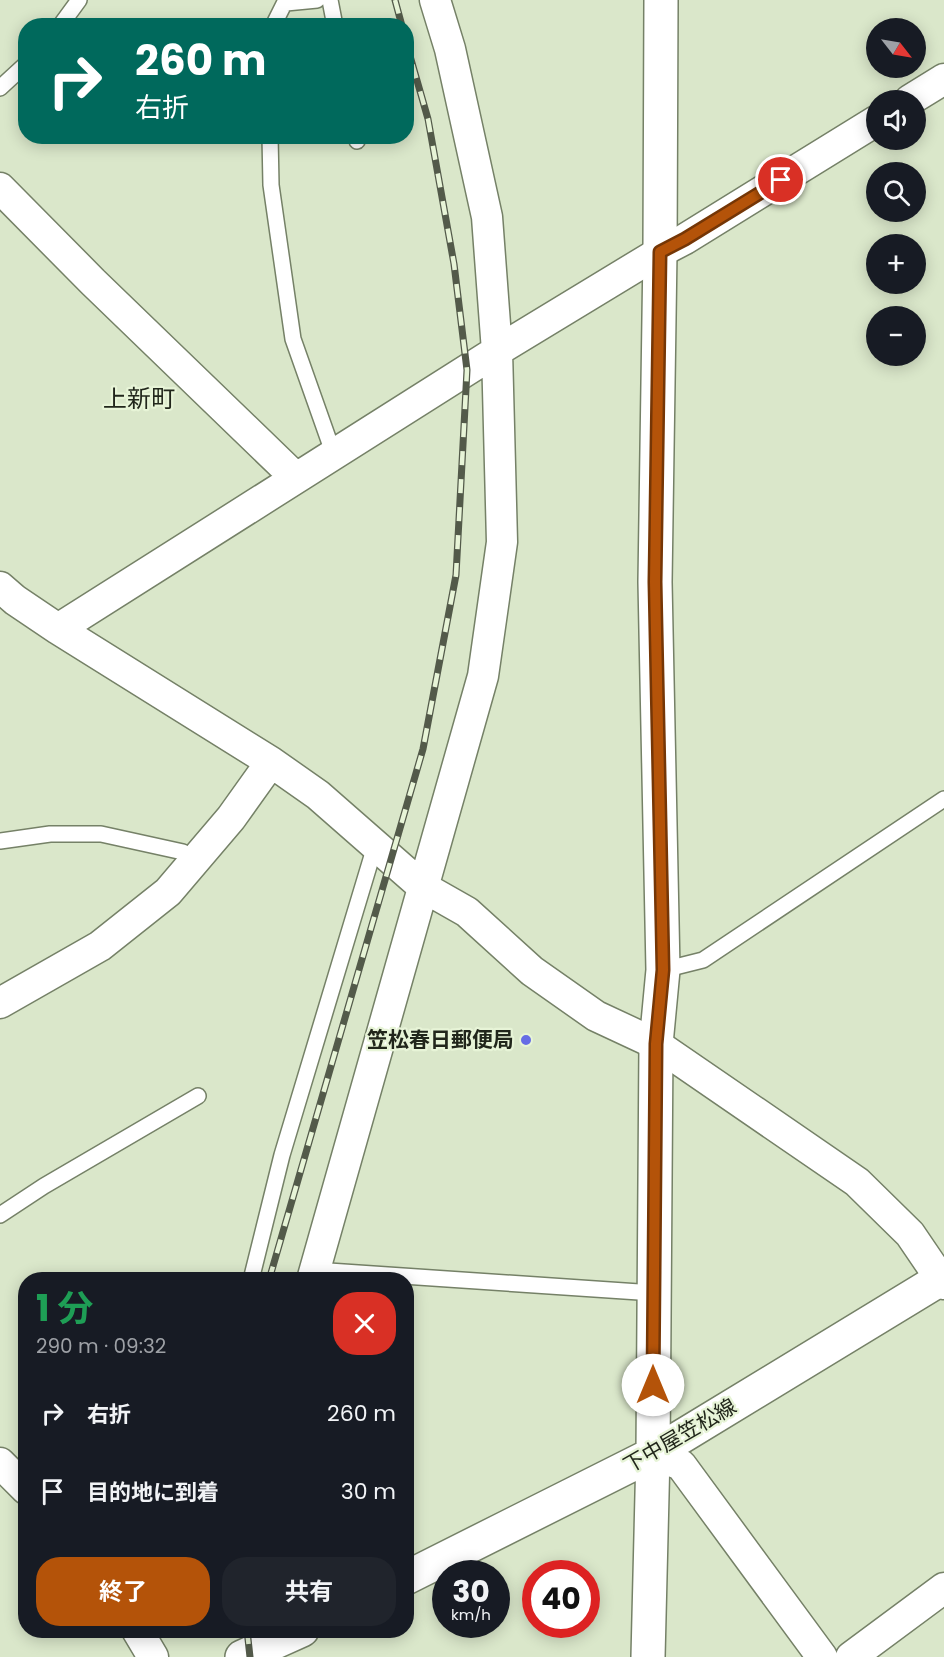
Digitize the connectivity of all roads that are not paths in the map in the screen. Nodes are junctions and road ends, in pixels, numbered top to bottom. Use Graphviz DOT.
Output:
graph roads {
  1 [pos="79,0"];
  2 [pos="317,0"];
  3 [pos="330,0"];
  4 [pos="435,0"];
  5 [pos="662,0"];
  6 [pos="286,1"];
  7 [pos="66,18"];
  8 [pos="277,18"];
  9 [pos="333,18"];
  10 [pos="18,71"];
  11 [pos="944,79"];
  12 [pos="0,88"];
  13 [pos="926,90"];
  14 [pos="866,127"];
  15 [pos="270,144"];
  16 [pos="0,188"];
  17 [pos="660,252"];
  18 [pos="497,351"];
  19 [pos="334,455"];
  20 [pos="296,478"];
  21 [pos="5,599"];
  22 [pos="58,629"];
  23 [pos="271,762"];
  24 [pos="944,799"];
  25 [pos="0,841"];
  26 [pos="375,846"];
  27 [pos="193,862"];
  28 [pos="423,887"];
  29 [pos="663,970"];
  30 [pos="0,1003"];
  31 [pos="656,1044"];
  32 [pos="198,1096"];
  33 [pos="0,1215"];
  34 [pos="253,1272"];
  35 [pos="314,1272"];
  36 [pos="414,1280"];
  37 [pos="943,1280"];
  38 [pos="654,1293"];
  39 [pos="653,1454"];
  40 [pos="0,1463"];
  41 [pos="18,1481"];
  42 [pos="414,1574"];
  43 [pos="944,1588"];
  44 [pos="142,1638"];
  45 [pos="287,1640"];
  46 [pos="153,1657"];
  47 [pos="242,1657"];
  48 [pos="648,1657"];
  49 [pos="822,1657"];
  50 [pos="851,1657"];
  1 -- 7 [label="lane"];
  2 -- 6 [label="lane"];
  3 -- 9 [label="lane"];
  4 -- 18 [label="street"];
  5 -- 17 [label="street"];
  6 -- 8 [label="lane"];
  10 -- 12 [label="lane"];
  11 -- 13 [label="street"];
  14 -- 17 [label="street"];
  15 -- 19 [label="lane"];
  16 -- 20 [label="street"];
  17 -- 18 [label="street"];
  17 -- 29 [label="street"];
  18 -- 19 [label="street"];
  18 -- 28 [label="street"];
  19 -- 20 [label="street"];
  20 -- 22 [label="street"];
  21 -- 22 [label="street"];
  22 -- 23 [label="street"];
  23 -- 26 [label="street"];
  23 -- 27 [label="street"];
  24 -- 29 [label="lane"];
  25 -- 27 [label="lane"];
  26 -- 28 [label="street"];
  26 -- 34 [label="lane"];
  27 -- 30 [label="street"];
  28 -- 31 [label="street"];
  28 -- 35 [label="street"];
  29 -- 31 [label="street"];
  31 -- 37 [label="street"];
  31 -- 38 [label="street"];
  32 -- 33 [label="lane"];
  36 -- 38 [label="lane"];
  37 -- 39 [label="street, 下中屋笠松線"];
  38 -- 39 [label="street"];
  39 -- 42 [label="street, 下中屋笠松線"];
  39 -- 48 [label="street"];
  39 -- 49 [label="street"];
  40 -- 41 [label="street"];
  43 -- 50 [label="street"];
  44 -- 46 [label="street"];
  45 -- 47 [label="street"];
}
